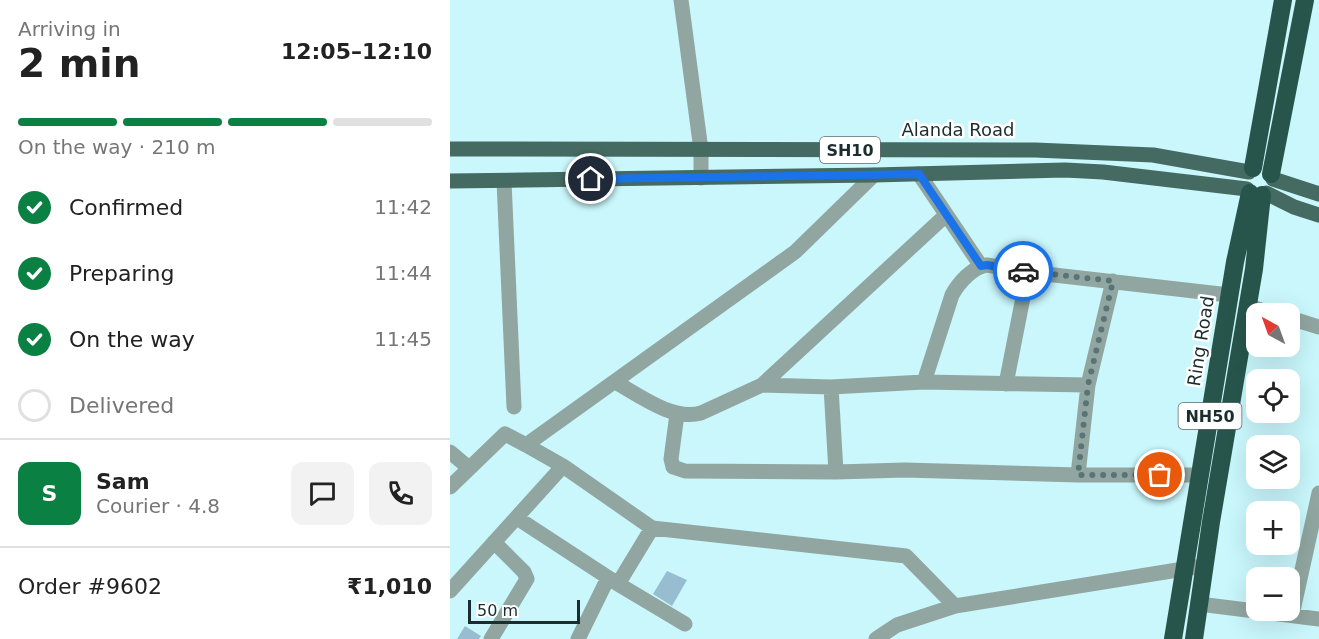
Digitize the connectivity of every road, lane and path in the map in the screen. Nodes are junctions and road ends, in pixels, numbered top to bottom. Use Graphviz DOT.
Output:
graph roads {
  1 [pos="681,0"];
  2 [pos="1283,0"];
  3 [pos="1305,0"];
  4 [pos="450,149"];
  5 [pos="701,150"];
  6 [pos="919,174"];
  7 [pos="874,175"];
  8 [pos="700,178"];
  9 [pos="450,181"];
  10 [pos="504,181"];
  11 [pos="1259,183"];
  12 [pos="1319,194"];
  13 [pos="946,215"];
  14 [pos="1319,215"];
  15 [pos="981,266"];
  16 [pos="1028,272"];
  17 [pos="1113,281"];
  18 [pos="1229,295"];
  19 [pos="1248,303"];
  20 [pos="1246,318"];
  21 [pos="1300,321"];
  22 [pos="1319,327"];
  23 [pos="615,382"];
  24 [pos="924,382"];
  25 [pos="1006,384"];
  26 [pos="762,385"];
  27 [pos="1088,385"];
  28 [pos="831,387"];
  29 [pos="514,406"];
  30 [pos="676,414"];
  31 [pos="526,445"];
  32 [pos="450,452"];
  33 [pos="563,466"];
  34 [pos="470,468"];
  35 [pos="836,472"];
  36 [pos="1078,475"];
  37 [pos="1200,475"];
  38 [pos="450,487"];
  39 [pos="1319,493"];
  40 [pos="517,518"];
  41 [pos="652,528"];
  42 [pos="494,542"];
  43 [pos="1205,566"];
  44 [pos="1185,568"];
  45 [pos="1300,579"];
  46 [pos="613,581"];
  47 [pos="450,591"];
  48 [pos="1200,604"];
  49 [pos="955,606"];
  50 [pos="1246,610"];
  51 [pos="1300,616"];
  52 [pos="1319,619"];
  53 [pos="685,624"];
  54 [pos="491,639"];
  55 [pos="578,639"];
  56 [pos="876,639"];
  57 [pos="1173,639"];
  58 [pos="1194,639"];
  1 -- 5 [label="street"];
  2 -- 11 [label="highway, Ring Road / NH50"];
  3 -- 11 [label="highway, Ring Road / NH50"];
  4 -- 5 [label="main road, Alanda Road / SH10"];
  5 -- 8 [label="street"];
  5 -- 11 [label="main road, Alanda Road / SH10"];
  6 -- 7 [label="main road, Alanda Road / SH10"];
  6 -- 11 [label="main road, Alanda Road / SH10"];
  6 -- 13 [label="street"];
  7 -- 8 [label="main road, Alanda Road / SH10"];
  7 -- 23 [label="street"];
  8 -- 10 [label="main road, Alanda Road / SH10"];
  9 -- 10 [label="main road, Alanda Road / SH10"];
  10 -- 29 [label="street"];
  11 -- 12 [label="main road, Alanda Road / SH10"];
  11 -- 14 [label="main road, Alanda Road / SH10"];
  11 -- 18 [label="highway, Ring Road / NH50"];
  11 -- 19 [label="highway, Ring Road / NH50"];
  13 -- 15 [label="street"];
  13 -- 26 [label="street"];
  15 -- 16 [label="street"];
  15 -- 24 [label="street"];
  16 -- 17 [label="street"];
  16 -- 25 [label="street"];
  17 -- 18 [label="street"];
  17 -- 27 [label="street"];
  18 -- 37 [label="highway, Ring Road / NH50"];
  20 -- 43 [label="highway, Ring Road / NH50"];
  21 -- 22 [label="street"];
  23 -- 30 [label="street"];
  23 -- 31 [label="street"];
  24 -- 25 [label="street"];
  24 -- 28 [label="street"];
  25 -- 27 [label="street"];
  26 -- 28 [label="street"];
  26 -- 30 [label="street"];
  27 -- 36 [label="street"];
  28 -- 35 [label="street"];
  30 -- 35 [label="street"];
  31 -- 33 [label="street"];
  31 -- 34 [label="street"];
  32 -- 34 [label="street"];
  33 -- 40 [label="street"];
  33 -- 41 [label="street"];
  34 -- 38 [label="street"];
  35 -- 36 [label="street"];
  36 -- 37 [label="street"];
  37 -- 44 [label="highway, Ring Road / NH50"];
  39 -- 45 [label="street"];
  40 -- 42 [label="street"];
  40 -- 46 [label="street"];
  41 -- 46 [label="street"];
  41 -- 49 [label="street"];
  42 -- 47 [label="street"];
  42 -- 54 [label="street"];
  43 -- 44 [label="street"];
  43 -- 48 [label="highway, Ring Road / NH50"];
  44 -- 49 [label="street"];
  44 -- 57 [label="highway, Ring Road / NH50"];
  46 -- 53 [label="street"];
  46 -- 55 [label="street"];
  48 -- 50 [label="street"];
  48 -- 58 [label="highway, Ring Road / NH50"];
  49 -- 56 [label="street"];
  51 -- 52 [label="street"];
}
